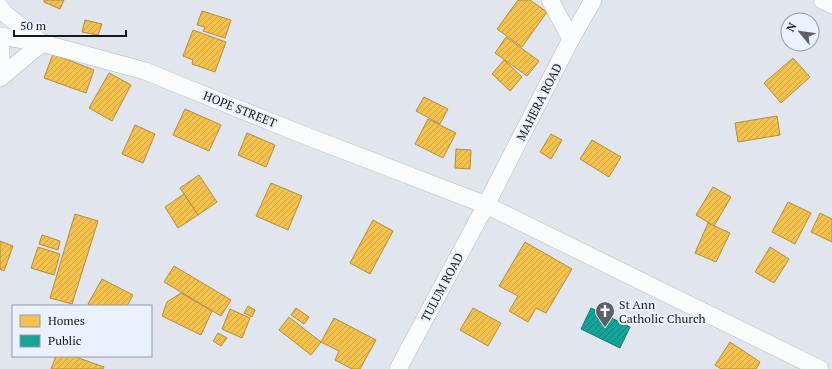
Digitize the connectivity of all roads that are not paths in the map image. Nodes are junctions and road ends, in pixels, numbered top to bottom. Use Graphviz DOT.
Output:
graph roads {
  1 [pos="550,0"];
  2 [pos="593,0"];
  3 [pos="822,0"];
  4 [pos="832,5"];
  5 [pos="0,7"];
  6 [pos="0,36"];
  7 [pos="571,39"];
  8 [pos="42,42"];
  9 [pos="1,77"];
  10 [pos="486,205"];
  11 [pos="398,369"];
  12 [pos="820,369"];
  1 -- 7 [label="street"];
  2 -- 7 [label="street, MAHERA ROAD"];
  3 -- 4 [label="street"];
  5 -- 8 [label="street, HOPE STREET"];
  6 -- 8 [label="street"];
  6 -- 9 [label="street"];
  7 -- 10 [label="street, MAHERA ROAD"];
  8 -- 9 [label="street"];
  8 -- 10 [label="street, HOPE STREET"];
  10 -- 11 [label="street, TULUM ROAD"];
  10 -- 12 [label="street, HOPE STREET"];
}
